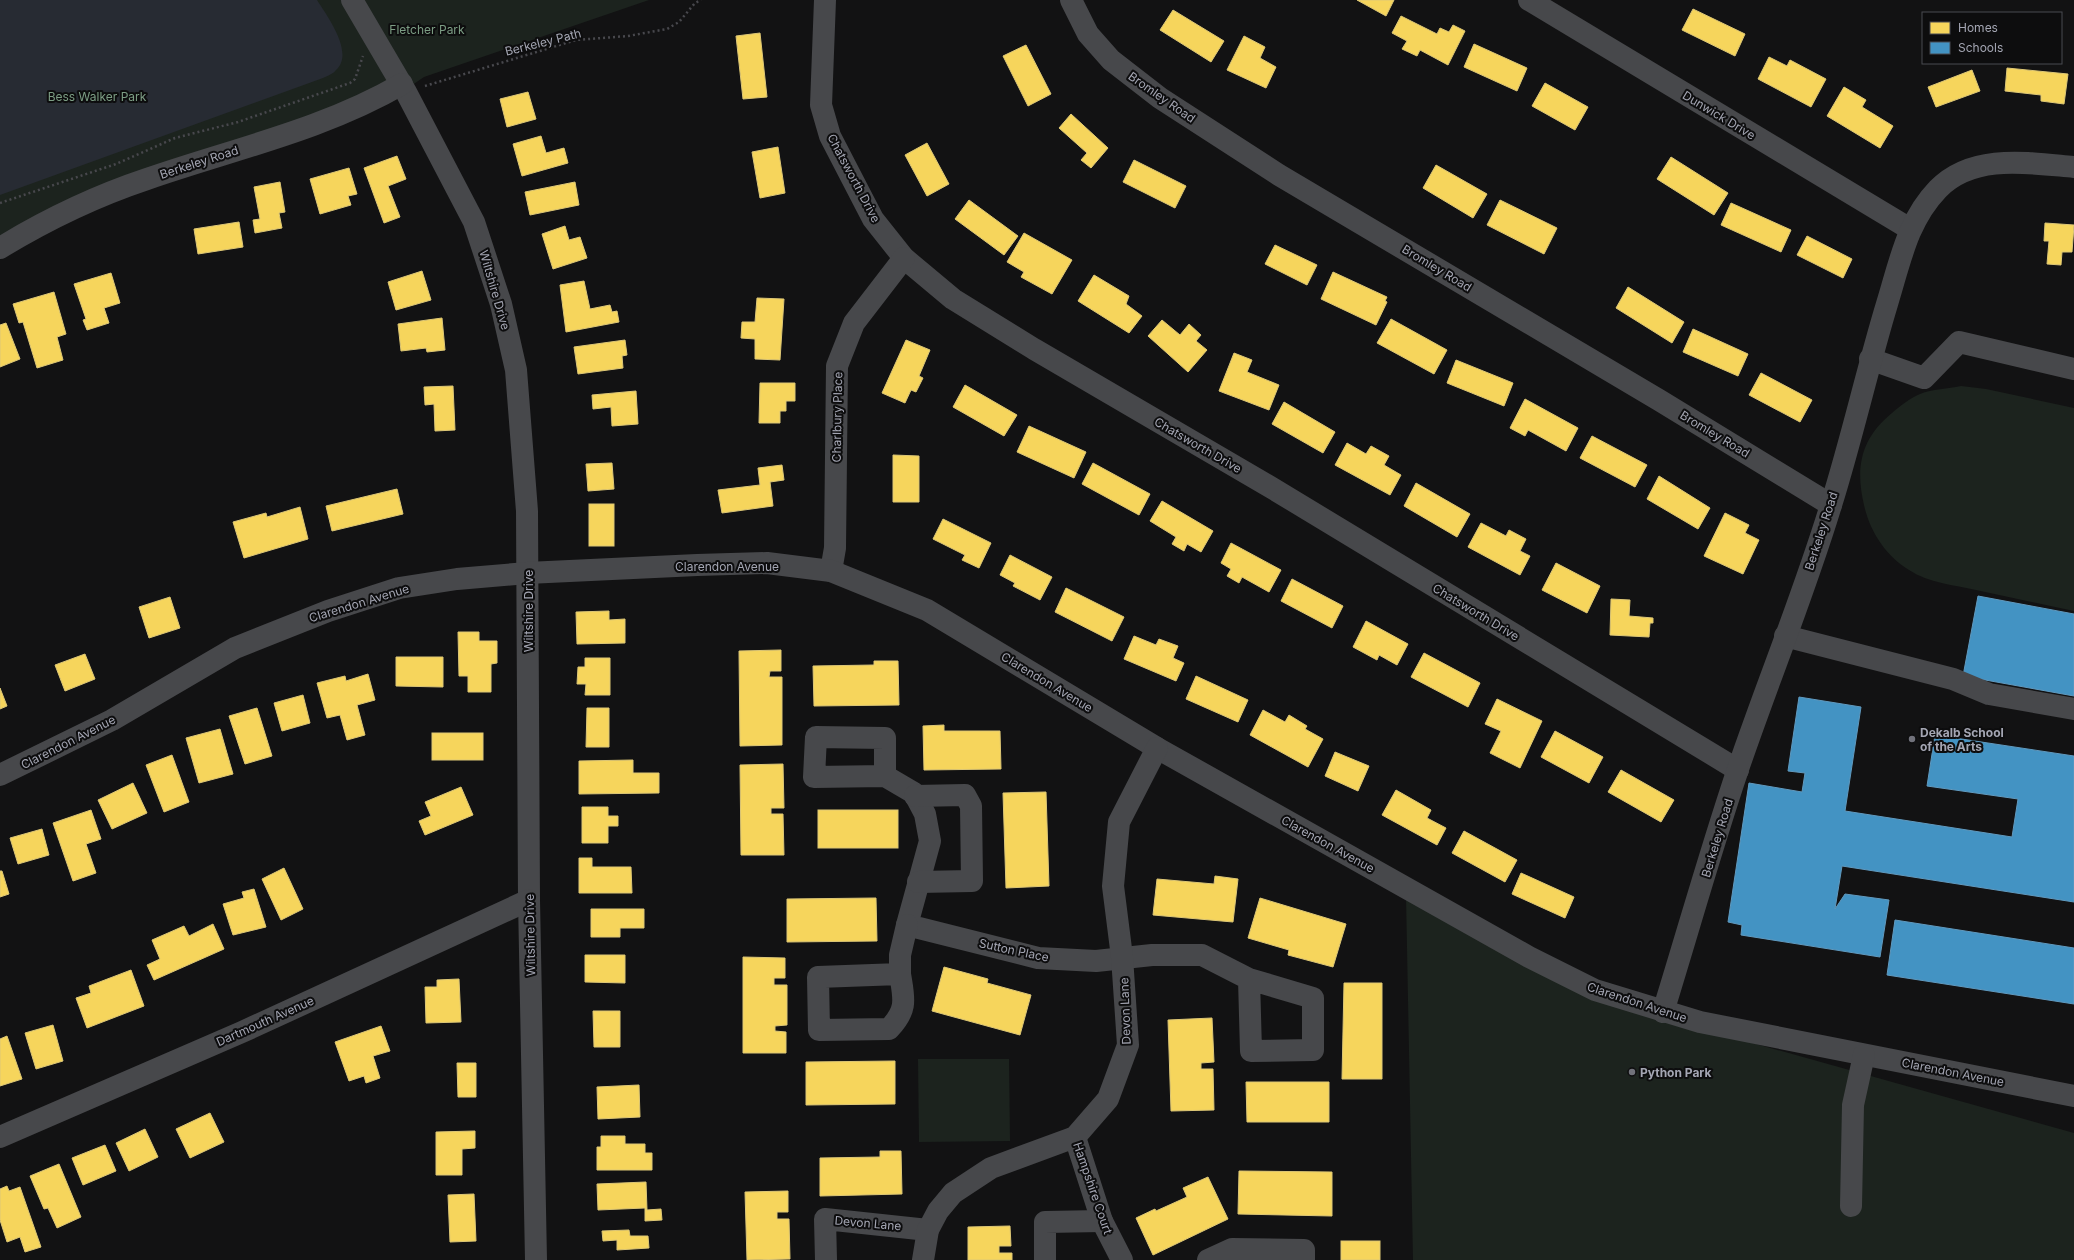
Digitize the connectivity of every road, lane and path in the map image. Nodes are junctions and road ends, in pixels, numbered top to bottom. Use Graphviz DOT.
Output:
graph roads {
  1 [pos="352,0"];
  2 [pos="701,0"];
  3 [pos="825,0"];
  4 [pos="1070,0"];
  5 [pos="1529,0"];
  6 [pos="376,40"];
  7 [pos="404,88"];
  8 [pos="2074,167"];
  9 [pos="0,203"];
  10 [pos="1910,229"];
  11 [pos="0,248"];
  12 [pos="904,258"];
  13 [pos="1870,359"];
  14 [pos="2074,369"];
  15 [pos="1831,505"];
  16 [pos="831,571"];
  17 [pos="527,573"];
  18 [pos="1785,636"];
  19 [pos="2074,709"];
  20 [pos="1157,748"];
  21 [pos="1738,770"];
  22 [pos="0,775"];
  23 [pos="885,776"];
  24 [pos="915,796"];
  25 [pos="918,882"];
  26 [pos="529,900"];
  27 [pos="907,925"];
  28 [pos="1122,957"];
  29 [pos="900,974"];
  30 [pos="1249,978"];
  31 [pos="1663,1012"];
  32 [pos="1864,1055"];
  33 [pos="2074,1096"];
  34 [pos="0,1137"];
  35 [pos="1075,1137"];
  36 [pos="1852,1206"];
  37 [pos="1102,1221"];
  38 [pos="928,1230"];
  39 [pos="536,1260"];
  40 [pos="826,1260"];
  41 [pos="923,1260"];
  42 [pos="1045,1260"];
  43 [pos="1122,1260"];
  44 [pos="1208,1260"];
  45 [pos="1304,1260"];
  1 -- 6 [label="street, Wiltshire Drive"];
  2 -- 7 [label="path, Berkeley Path"];
  3 -- 12 [label="street, Chatsworth Drive"];
  4 -- 15 [label="street, Bromley Road"];
  5 -- 10 [label="street, Dunwick Drive"];
  6 -- 7 [label="street, Wiltshire Drive"];
  6 -- 9 [label="path"];
  7 -- 11 [label="street, Berkeley Road"];
  7 -- 17 [label="street, Wiltshire Drive"];
  8 -- 10 [label="street, Berkeley Road"];
  10 -- 13 [label="street, Berkeley Road"];
  12 -- 16 [label="street, Charlbury Place"];
  12 -- 21 [label="street, Chatsworth Drive"];
  13 -- 14 [label="street"];
  13 -- 15 [label="street, Berkeley Road"];
  15 -- 18 [label="street, Berkeley Road"];
  16 -- 17 [label="street, Clarendon Avenue"];
  16 -- 20 [label="street, Clarendon Avenue"];
  17 -- 22 [label="street, Clarendon Avenue"];
  17 -- 26 [label="street, Wiltshire Drive"];
  18 -- 19 [label="street"];
  18 -- 21 [label="street, Berkeley Road"];
  20 -- 28 [label="street, Devon Lane"];
  20 -- 31 [label="street, Clarendon Avenue"];
  21 -- 31 [label="street, Berkeley Road"];
  23 -- 24 [label="street"];
  24 -- 25 [label="street"];
  24 -- 25 [label="street"];
  25 -- 27 [label="street"];
  26 -- 34 [label="street, Dartmouth Avenue"];
  26 -- 39 [label="street, Wiltshire Drive"];
  27 -- 28 [label="street, Sutton Place"];
  27 -- 29 [label="street"];
  28 -- 30 [label="street, Sutton Place"];
  28 -- 35 [label="street, Devon Lane"];
  31 -- 32 [label="street, Clarendon Avenue"];
  32 -- 33 [label="street, Clarendon Avenue"];
  32 -- 36 [label="street"];
  35 -- 37 [label="street, Hampshire Court"];
  35 -- 38 [label="street, Devon Lane"];
  37 -- 42 [label="street"];
  37 -- 43 [label="street, Hampshire Court"];
  38 -- 40 [label="street, Devon Lane"];
  38 -- 41 [label="street, Devon Lane"];
  44 -- 45 [label="street"];
}
